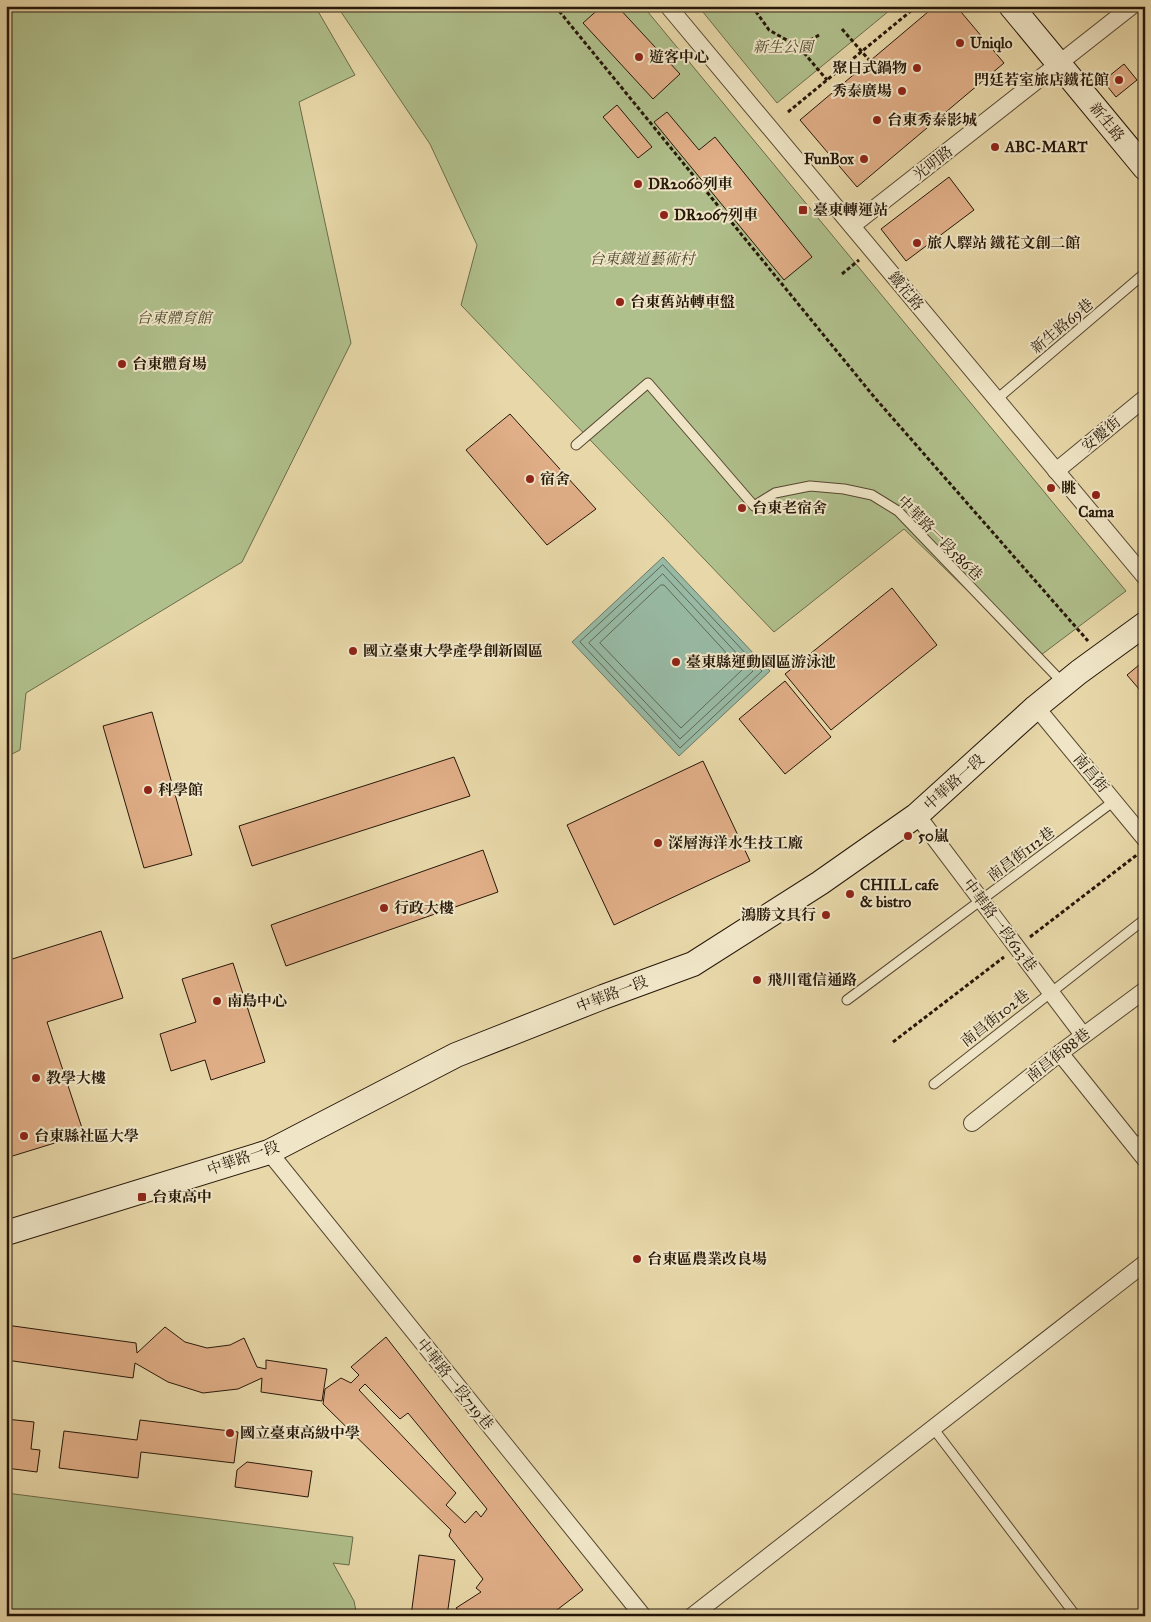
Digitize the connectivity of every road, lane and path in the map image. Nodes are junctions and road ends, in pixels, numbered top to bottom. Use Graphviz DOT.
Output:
graph roads {
  1 [pos="555,6"];
  2 [pos="668,6"];
  3 [pos="752,6"];
  4 [pos="917,6"];
  5 [pos="1012,6"];
  6 [pos="1132,6"];
  7 [pos="842,29"];
  8 [pos="820,35"];
  9 [pos="799,47"];
  10 [pos="862,51"];
  11 [pos="870,61"];
  12 [pos="1059,64"];
  13 [pos="827,80"];
  14 [pos="788,112"];
  15 [pos="1145,168"];
  16 [pos="852,226"];
  17 [pos="860,258"];
  18 [pos="1145,273"];
  19 [pos="842,274"];
  20 [pos="1145,398"];
  21 [pos="997,399"];
  22 [pos="576,445"];
  23 [pos="1056,471"];
  24 [pos="1145,576"];
  25 [pos="1145,624"];
  26 [pos="1101,656"];
  27 [pos="1064,684"];
  28 [pos="1036,707"];
  29 [pos="1114,801"];
  30 [pos="917,815"];
  31 [pos="1145,839"];
  32 [pos="981,900"];
  33 [pos="1145,919"];
  34 [pos="1145,990"];
  35 [pos="1051,992"];
  36 [pos="847,1000"];
  37 [pos="1083,1035"];
  38 [pos="1060,1053"];
  39 [pos="934,1084"];
  40 [pos="972,1123"];
  41 [pos="1139,1141"];
  42 [pos="269,1152"];
  43 [pos="1145,1159"];
  44 [pos="6,1233"];
  45 [pos="1145,1263"];
  46 [pos="933,1428"];
  47 [pos="643,1616"];
  48 [pos="692,1616"];
  49 [pos="1076,1616"];
  1 -- 26 [label="path"];
  2 -- 16 [label="street, 鐵花路"];
  3 -- 9 [label="path"];
  4 -- 10 [label="path"];
  5 -- 12 [label="street, 新生路"];
  6 -- 12 [label="street, 光明路"];
  7 -- 10 [label="path"];
  8 -- 9 [label="path"];
  9 -- 13 [label="path"];
  10 -- 11 [label="path"];
  10 -- 13 [label="path"];
  12 -- 15 [label="street, 新生路"];
  12 -- 16 [label="street, 光明路"];
  13 -- 14 [label="path"];
  16 -- 21 [label="street, 鐵花路"];
  17 -- 19 [label="path"];
  18 -- 21 [label="lane, 新生路69巷"];
  20 -- 23 [label="street, 安慶街"];
  21 -- 23 [label="street, 鐵花路"];
  22 -- 27 [label="lane, 中華路一段586巷"];
  23 -- 24 [label="street, 鐵花路"];
  25 -- 26 [label="street, 中華路一段"];
  26 -- 27 [label="street, 中華路一段"];
  27 -- 28 [label="street, 中華路一段"];
  28 -- 29 [label="street, 南昌街"];
  28 -- 30 [label="street, 中華路一段"];
  29 -- 31 [label="street, 南昌街"];
  29 -- 32 [label="lane, 南昌街112巷"];
  30 -- 32 [label="street, 中華路一段623巷"];
  30 -- 42 [label="street, 中華路一段"];
  32 -- 35 [label="street, 中華路一段623巷"];
  32 -- 36 [label="lane, 南昌街112巷"];
  33 -- 35 [label="lane, 南昌街102巷"];
  34 -- 37 [label="street, 南昌街88巷"];
  35 -- 37 [label="street, 中華路一段623巷"];
  35 -- 39 [label="lane, 南昌街102巷"];
  37 -- 38 [label="street, 南昌街88巷"];
  38 -- 40 [label="street, 南昌街88巷"];
  38 -- 41 [label="street"];
  41 -- 43 [label="street"];
  42 -- 44 [label="street, 中華路一段"];
  42 -- 47 [label="street, 中華路一段719巷"];
  45 -- 46 [label="street"];
  46 -- 48 [label="street"];
  46 -- 49 [label="lane"];
}
